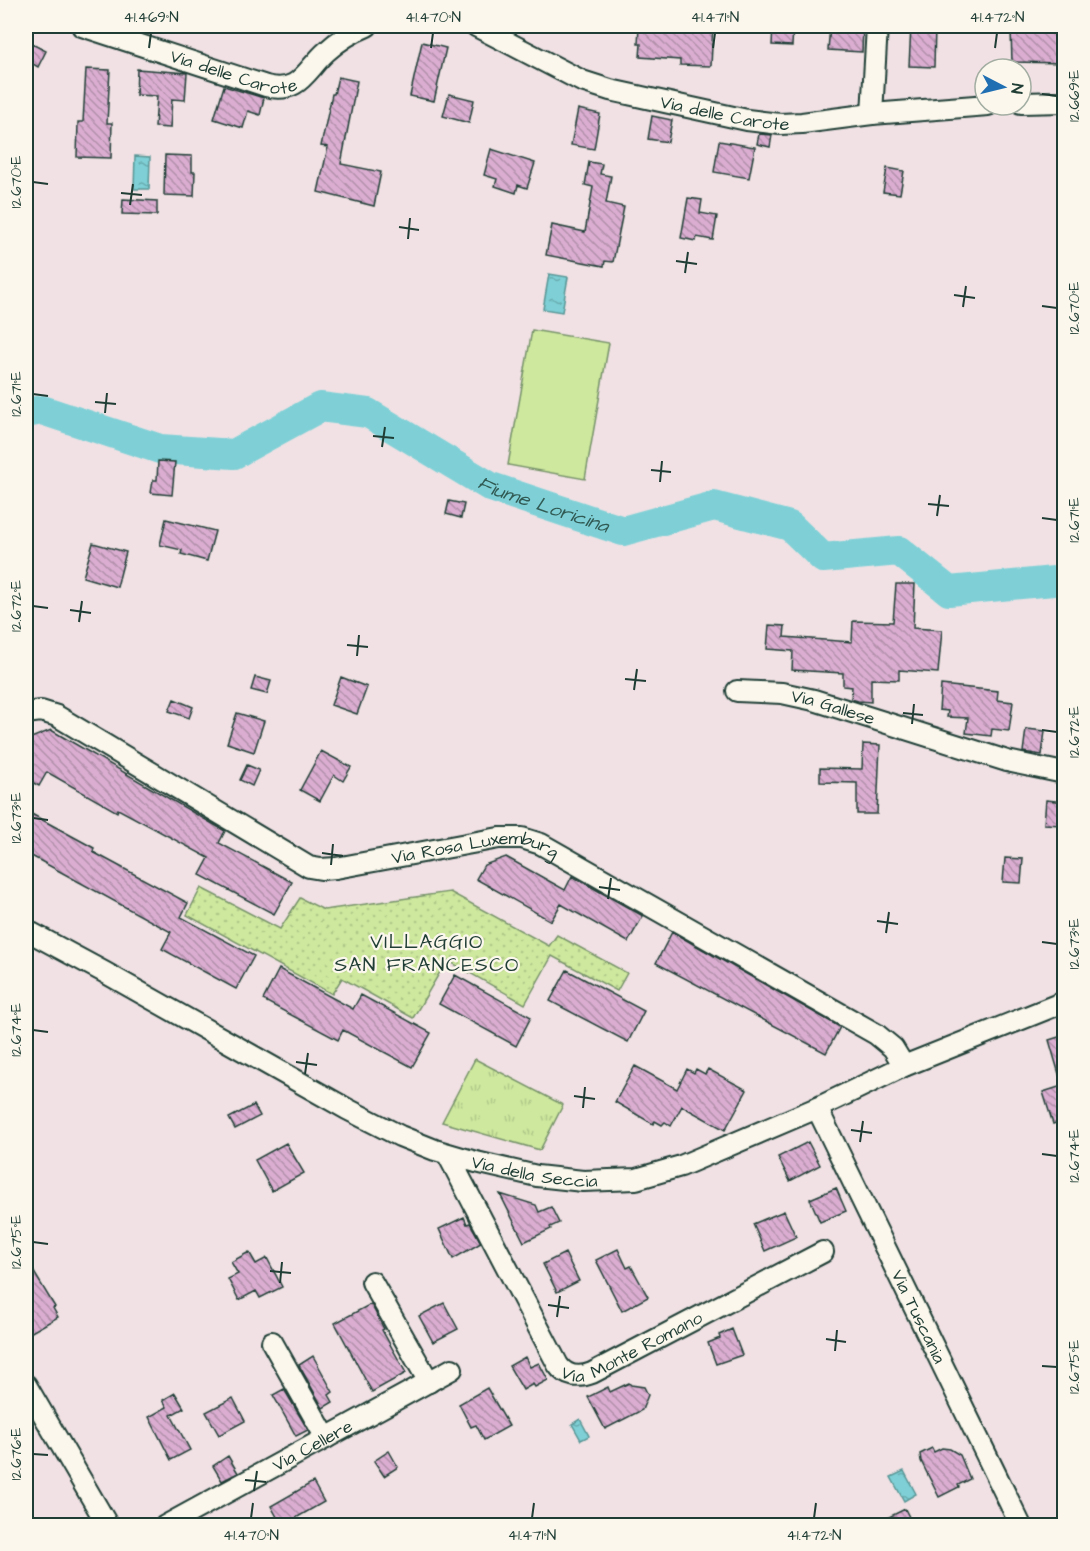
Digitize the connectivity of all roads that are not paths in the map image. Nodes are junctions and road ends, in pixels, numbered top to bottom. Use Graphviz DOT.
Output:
graph roads {
  1 [pos="82,26"];
  2 [pos="367,26"];
  3 [pos="476,26"];
  4 [pos="877,26"];
  5 [pos="1033,102"];
  6 [pos="1065,102"];
  7 [pos="973,106"];
  8 [pos="872,114"];
  9 [pos="737,691"];
  10 [pos="26,713"];
  11 [pos="1065,773"];
  12 [pos="26,930"];
  13 [pos="1065,1002"];
  14 [pos="904,1066"];
  15 [pos="817,1108"];
  16 [pos="448,1155"];
  17 [pos="823,1252"];
  18 [pos="372,1282"];
  19 [pos="272,1342"];
  20 [pos="452,1369"];
  21 [pos="429,1383"];
  22 [pos="26,1384"];
  23 [pos="326,1438"];
  24 [pos="108,1526"];
  25 [pos="165,1526"];
  26 [pos="1021,1526"];
  1 -- 2 [label="street, Via delle Carote"];
  3 -- 8 [label="street, Via delle Carote"];
  4 -- 8 [label="street"];
  5 -- 6 [label="street"];
  7 -- 8 [label="street, Via delle Carote"];
  9 -- 11 [label="street, Via Gallese"];
  10 -- 14 [label="street, Via Rosa Luxemburg"];
  12 -- 16 [label="street, Via della Seccia"];
  13 -- 14 [label="street, Via della Seccia"];
  14 -- 15 [label="street, Via della Seccia"];
  15 -- 16 [label="street, Via della Seccia"];
  15 -- 26 [label="street, Via Tuscania"];
  16 -- 17 [label="street, Via Monte Romano"];
  18 -- 21 [label="street"];
  19 -- 23 [label="street"];
  20 -- 21 [label="street, Via Cellere"];
  21 -- 23 [label="street, Via Cellere"];
  22 -- 24 [label="street"];
  23 -- 25 [label="street, Via Cellere"];
}
